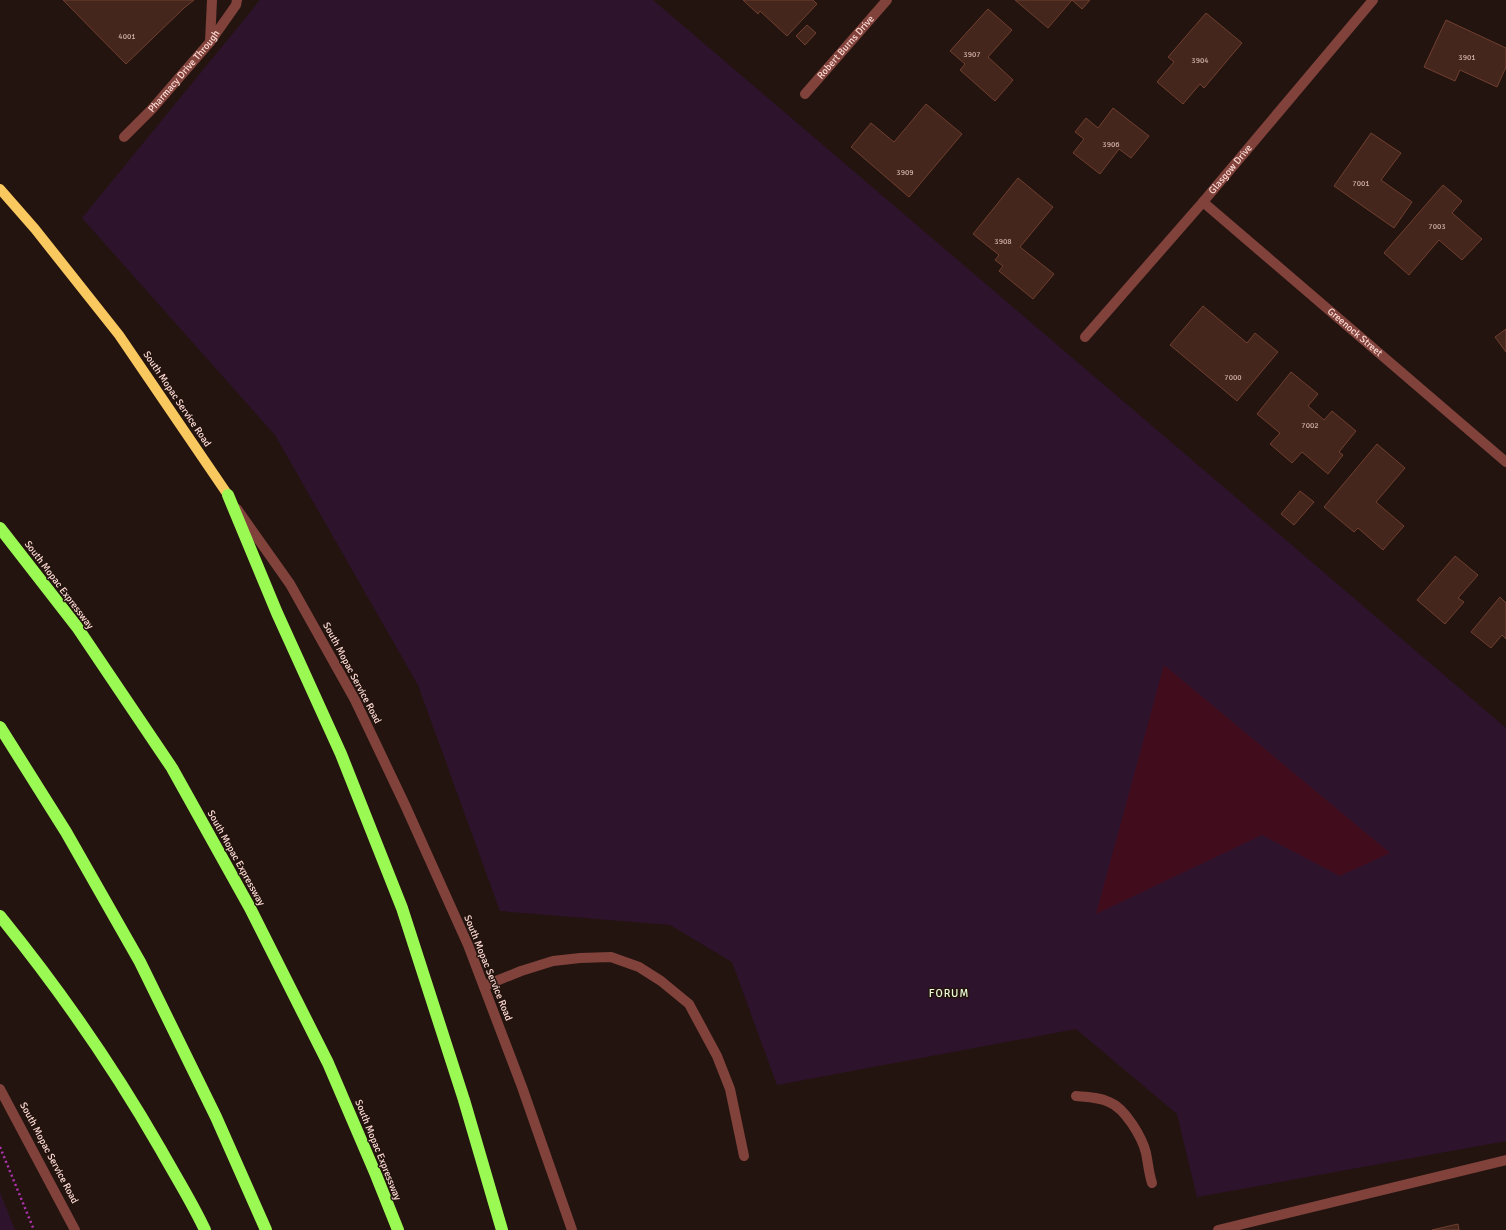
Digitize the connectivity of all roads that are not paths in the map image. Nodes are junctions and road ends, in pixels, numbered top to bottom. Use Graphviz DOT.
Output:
graph roads {
  1 [pos="212,0"];
  2 [pos="237,0"];
  3 [pos="887,0"];
  4 [pos="1373,0"];
  5 [pos="210,42"];
  6 [pos="805,94"];
  7 [pos="124,137"];
  8 [pos="0,189"];
  9 [pos="1203,202"];
  10 [pos="1085,337"];
  11 [pos="1506,462"];
  12 [pos="228,495"];
  13 [pos="0,528"];
  14 [pos="0,727"];
  15 [pos="0,916"];
  16 [pos="484,986"];
  17 [pos="0,1089"];
  18 [pos="1076,1096"];
  19 [pos="744,1156"];
  20 [pos="1506,1160"];
  21 [pos="1152,1183"];
  22 [pos="75,1230"];
  23 [pos="205,1230"];
  24 [pos="266,1230"];
  25 [pos="398,1230"];
  26 [pos="502,1230"];
  27 [pos="572,1230"];
  28 [pos="1218,1230"];
  1 -- 5 [label="street"];
  2 -- 5 [label="street, Pharmacy Drive Through"];
  3 -- 6 [label="street, Robert Burns Drive"];
  4 -- 9 [label="street, Glasgow Drive"];
  5 -- 7 [label="street, Pharmacy Drive Through"];
  8 -- 12 [label="main road, South Mopac Service Road"];
  9 -- 10 [label="street, Glasgow Drive"];
  9 -- 11 [label="street, Greenock Street"];
  12 -- 16 [label="street, South Mopac Service Road"];
  12 -- 26 [label="highway"];
  13 -- 25 [label="highway, South Mopac Expressway"];
  14 -- 24 [label="highway"];
  15 -- 23 [label="highway"];
  16 -- 19 [label="street"];
  16 -- 27 [label="street, South Mopac Service Road"];
  17 -- 22 [label="street, South Mopac Service Road"];
  18 -- 21 [label="street"];
  20 -- 28 [label="street"];
}
